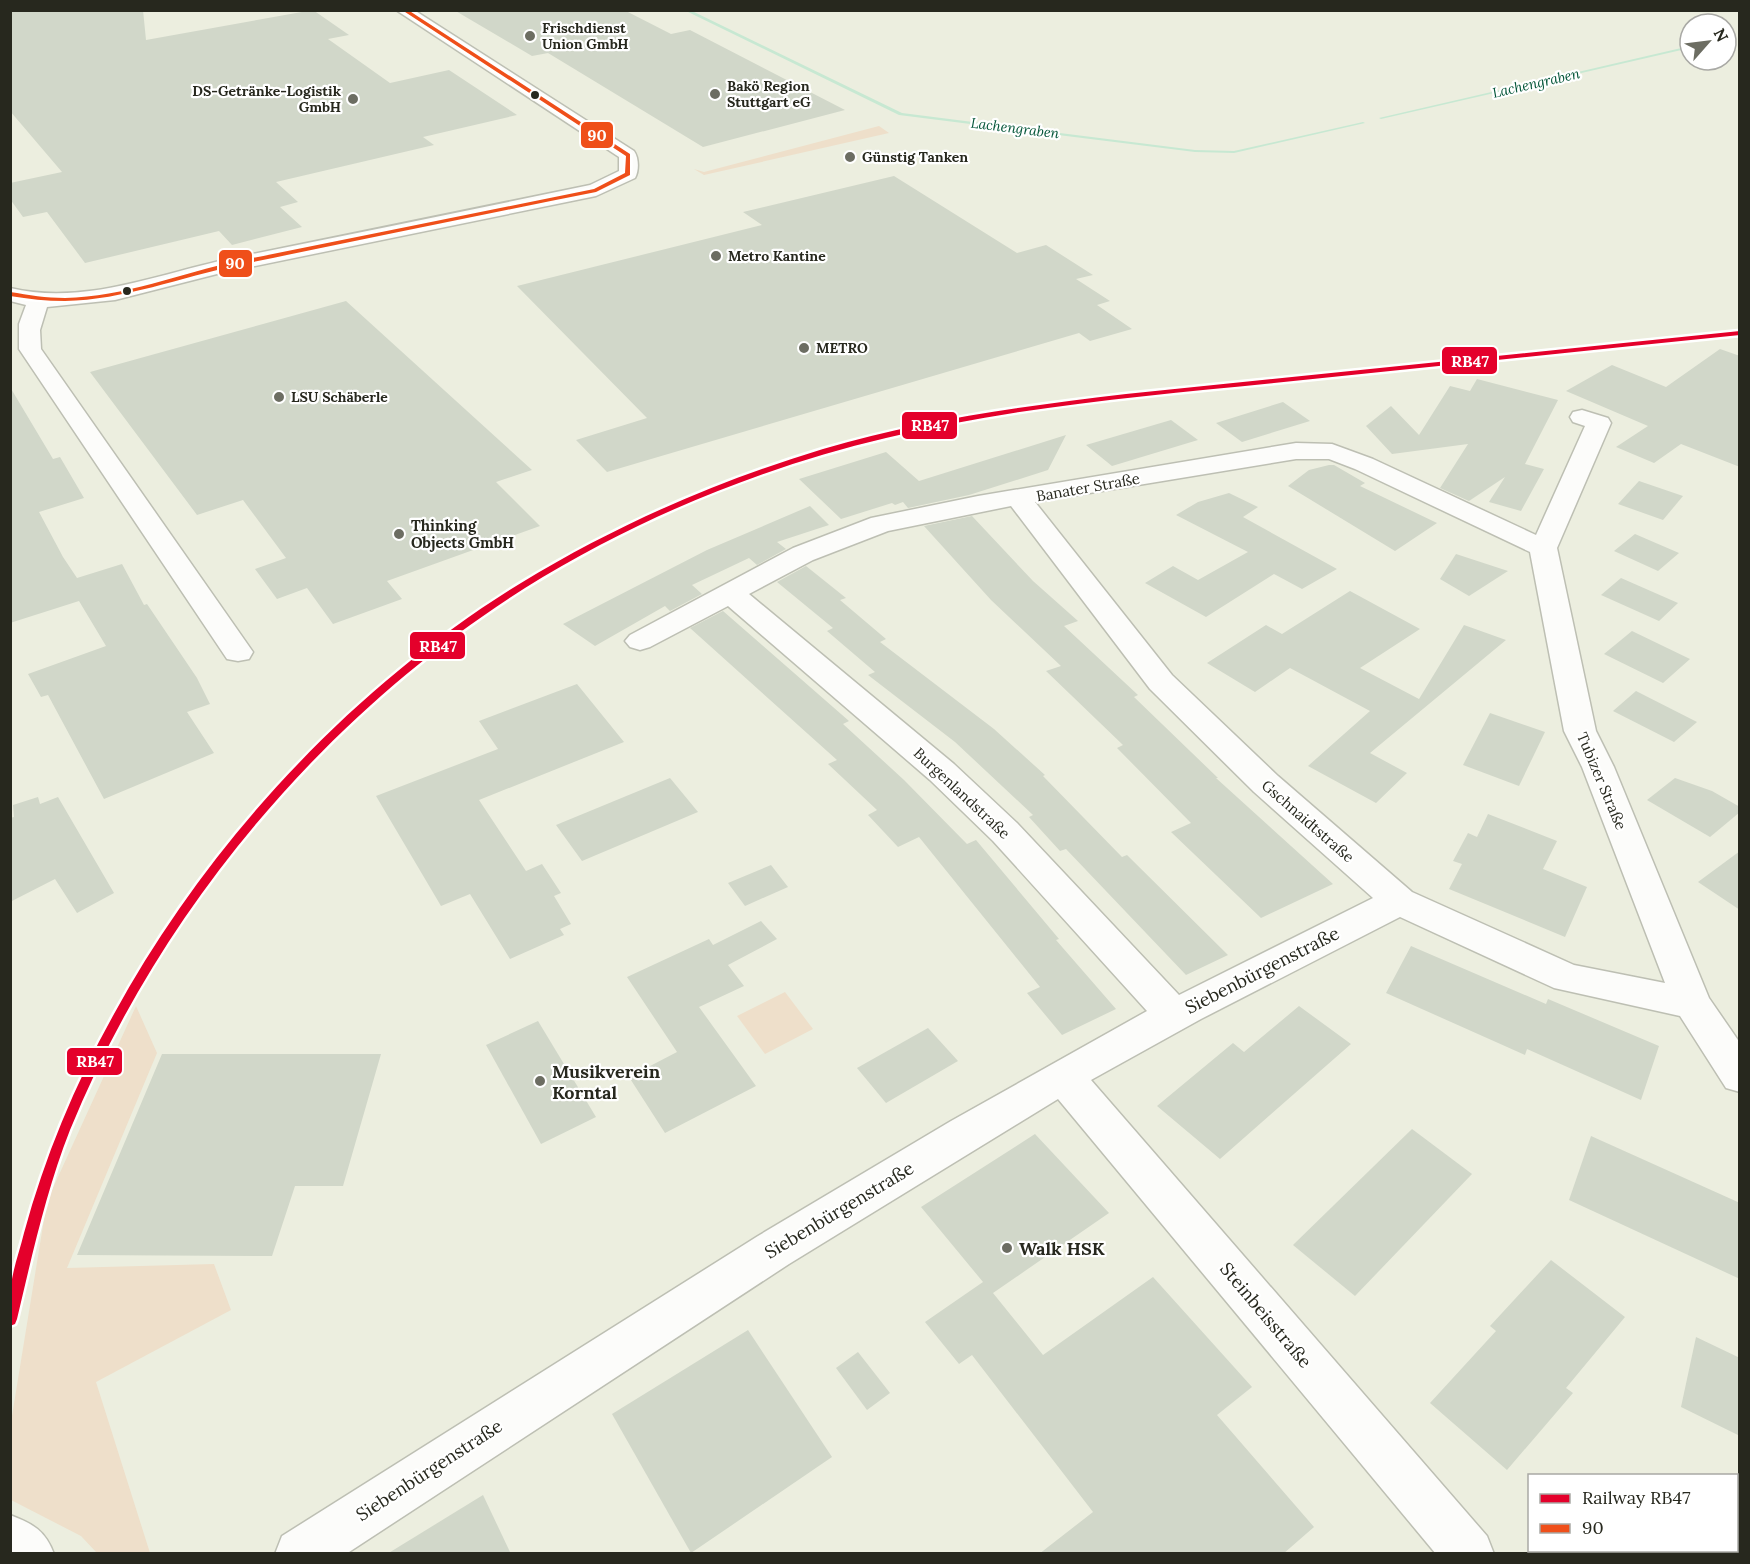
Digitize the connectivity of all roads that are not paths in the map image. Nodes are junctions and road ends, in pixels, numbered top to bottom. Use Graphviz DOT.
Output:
graph roads {
  1 [pos="403,10"];
  2 [pos="10,294"];
  3 [pos="40,300"];
  4 [pos="1582,417"];
  5 [pos="1019,499"];
  6 [pos="1543,548"];
  7 [pos="729,592"];
  8 [pos="640,641"];
  9 [pos="238,652"];
  10 [pos="1399,901"];
  11 [pos="1692,1004"];
  12 [pos="1174,1015"];
  13 [pos="1063,1076"];
  14 [pos="1740,1076"];
  15 [pos="10,1540"];
  16 [pos="29,1554"];
  17 [pos="300,1554"];
  18 [pos="1469,1554"];
  1 -- 3 [label="street"];
  2 -- 3 [label="street"];
  3 -- 9 [label="street"];
  4 -- 6 [label="street"];
  5 -- 6 [label="street, Banater Straße"];
  5 -- 7 [label="street, Banater Straße"];
  5 -- 10 [label="street, Gschnaidtstraße"];
  6 -- 11 [label="street, Tubizer Straße"];
  7 -- 8 [label="street, Banater Straße"];
  7 -- 12 [label="street, Burgenlandstraße"];
  10 -- 11 [label="street, Gschnaidtstraße"];
  10 -- 12 [label="street, Siebenbürgenstraße"];
  11 -- 14 [label="street, Tubizer Straße"];
  12 -- 13 [label="street, Siebenbürgenstraße"];
  13 -- 17 [label="street, Siebenbürgenstraße"];
  13 -- 18 [label="street, Steinbeisstraße"];
  15 -- 16 [label="street"];
}
